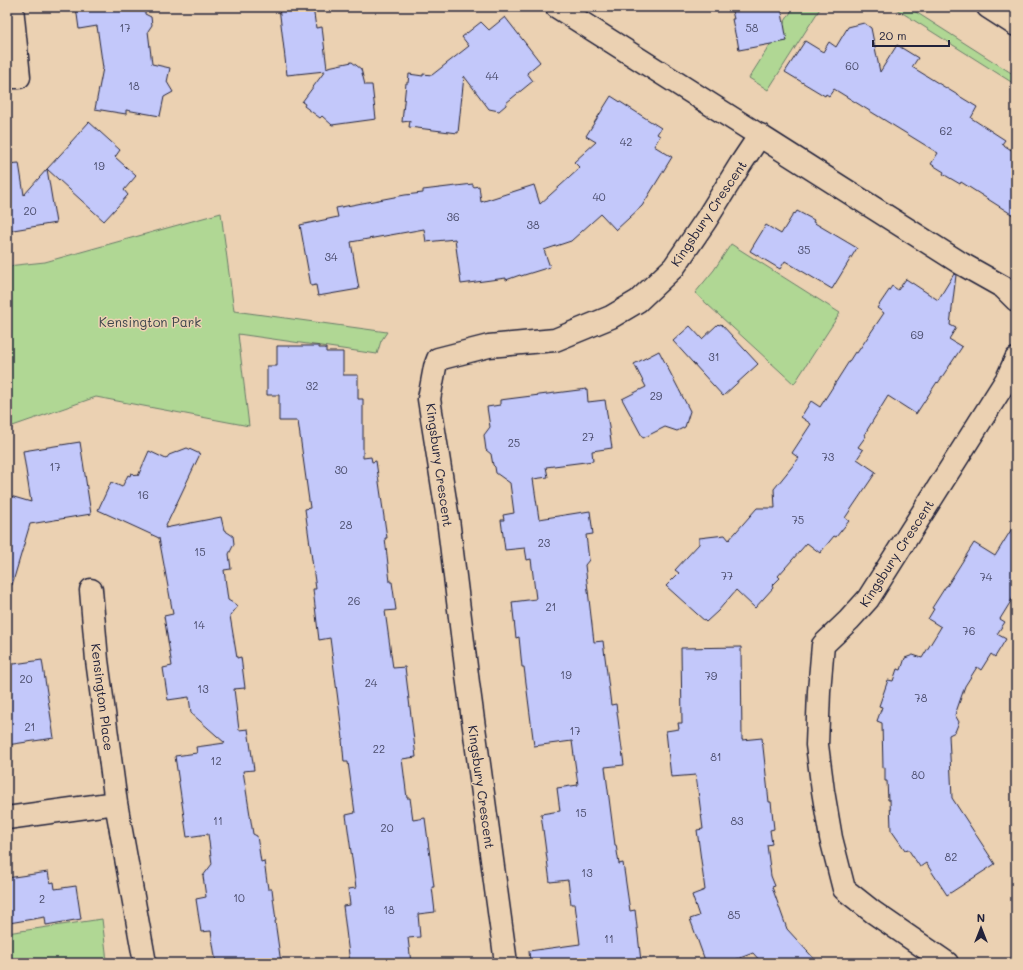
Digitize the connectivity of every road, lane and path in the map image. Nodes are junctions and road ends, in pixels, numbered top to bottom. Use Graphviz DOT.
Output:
graph roads {
  1 [pos="12,7"];
  2 [pos="557,7"];
  3 [pos="988,7"];
  4 [pos="1016,25"];
  5 [pos="7,77"];
  6 [pos="760,135"];
  7 [pos="1016,300"];
  8 [pos="1016,359"];
  9 [pos="91,590"];
  10 [pos="116,803"];
  11 [pos="7,818"];
  12 [pos="145,963"];
  13 [pos="506,963"];
  14 [pos="947,963"];
  1 -- 5 [label="street"];
  2 -- 6 [label="street"];
  3 -- 4 [label="street"];
  6 -- 7 [label="street"];
  6 -- 13 [label="street, Kingsbury Crescent"];
  8 -- 14 [label="street, Kingsbury Crescent"];
  9 -- 10 [label="street, Kensington Place"];
  10 -- 11 [label="street"];
  10 -- 12 [label="street, Kensington Place"];
}
